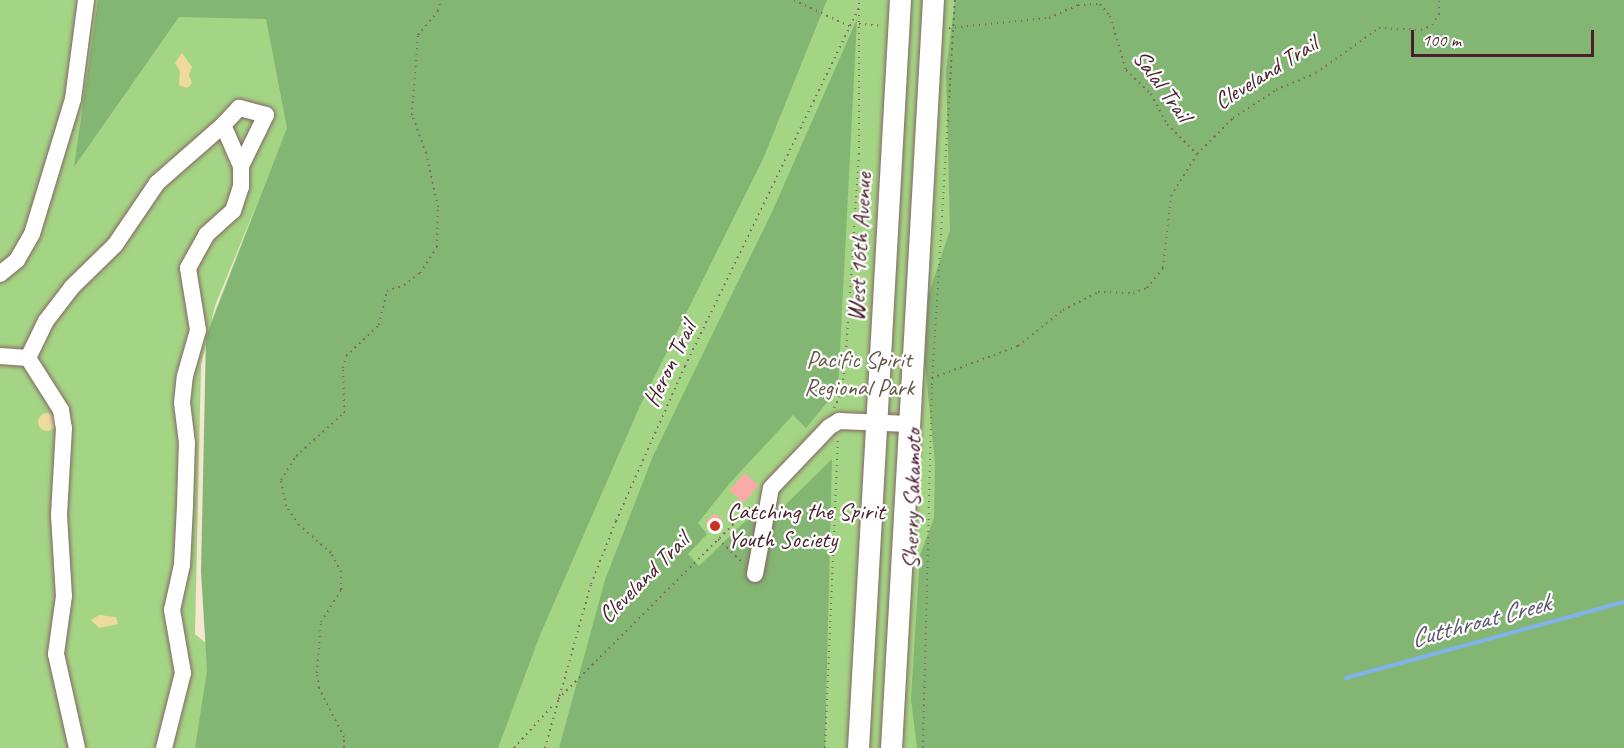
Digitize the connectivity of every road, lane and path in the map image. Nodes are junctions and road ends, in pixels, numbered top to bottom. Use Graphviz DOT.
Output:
graph roads {
  1 [pos="86,0"];
  2 [pos="441,0"];
  3 [pos="794,0"];
  4 [pos="860,0"];
  5 [pos="900,0"];
  6 [pos="933,0"];
  7 [pos="955,0"];
  8 [pos="1439,0"];
  9 [pos="859,8"];
  10 [pos="859,24"];
  11 [pos="849,26"];
  12 [pos="884,26"];
  13 [pos="954,29"];
  14 [pos="223,125"];
  15 [pos="1197,154"];
  16 [pos="241,166"];
  17 [pos="0,274"];
  18 [pos="0,357"];
  19 [pos="28,358"];
  20 [pos="932,378"];
  21 [pos="832,411"];
  22 [pos="874,423"];
  23 [pos="909,424"];
  24 [pos="834,432"];
  25 [pos="771,488"];
  26 [pos="718,539"];
  27 [pos="755,574"];
  28 [pos="556,701"];
  29 [pos="77,748"];
  30 [pos="164,748"];
  31 [pos="344,748"];
  32 [pos="514,748"];
  33 [pos="545,748"];
  34 [pos="825,748"];
  35 [pos="858,748"];
  36 [pos="891,748"];
  37 [pos="923,748"];
  1 -- 17 [label="lane"];
  2 -- 31 [label="path"];
  3 -- 11 [label="path"];
  4 -- 9 [label="path"];
  5 -- 22 [label="main road, West 16th Avenue"];
  6 -- 23 [label="main road"];
  7 -- 13 [label="path, Sherry Sakamoto"];
  8 -- 15 [label="path, Cleveland Trail"];
  9 -- 10 [label="path"];
  9 -- 11 [label="path, Heron Trail"];
  10 -- 12 [label="path"];
  10 -- 21 [label="path"];
  11 -- 28 [label="path, Heron Trail"];
  13 -- 15 [label="path, Salal Trail"];
  13 -- 20 [label="path, Sherry Sakamoto"];
  14 -- 16 [label="lane"];
  14 -- 16 [label="lane"];
  14 -- 19 [label="lane"];
  15 -- 20 [label="path, Cleveland Trail"];
  16 -- 30 [label="lane"];
  18 -- 19 [label="lane"];
  19 -- 29 [label="lane"];
  20 -- 37 [label="path, Sherry Sakamoto"];
  22 -- 23 [label="lane"];
  22 -- 25 [label="lane"];
  22 -- 35 [label="main road, West 16th Avenue"];
  23 -- 36 [label="main road"];
  24 -- 34 [label="path"];
  25 -- 26 [label="path, Cleveland Trail"];
  25 -- 27 [label="lane"];
  26 -- 27 [label="path"];
  26 -- 28 [label="path, Cleveland Trail"];
  28 -- 32 [label="path, Cleveland Trail"];
  28 -- 33 [label="path, Heron Trail"];
}
